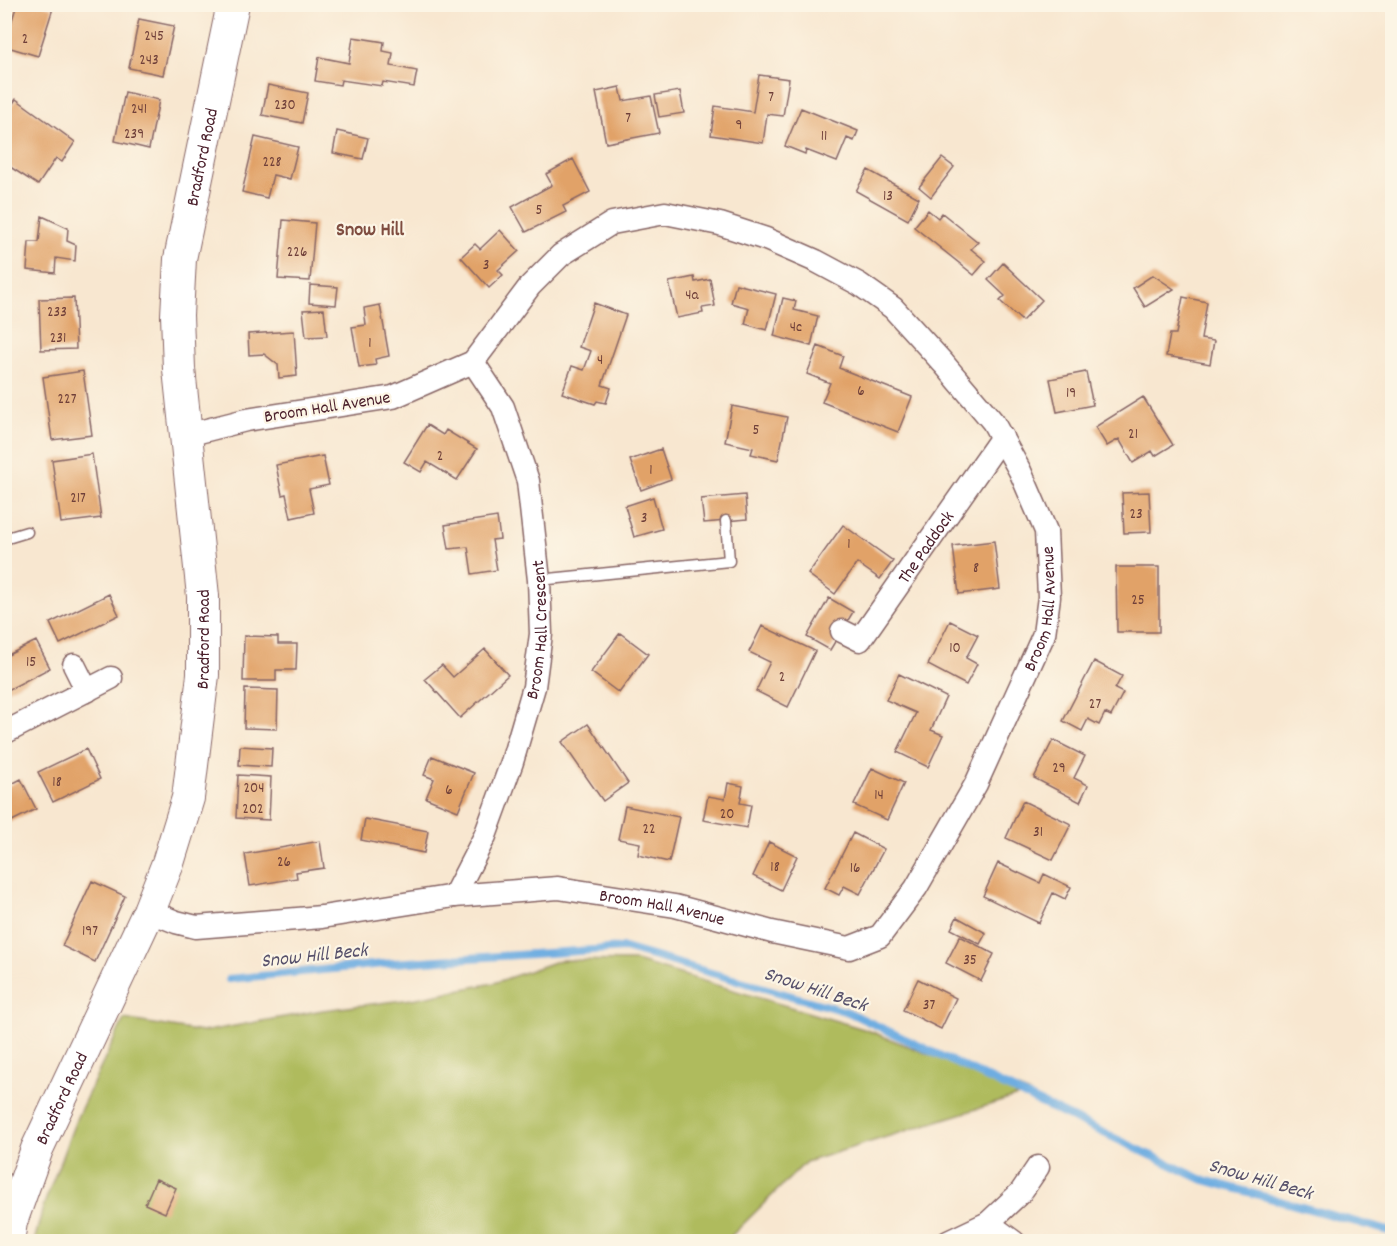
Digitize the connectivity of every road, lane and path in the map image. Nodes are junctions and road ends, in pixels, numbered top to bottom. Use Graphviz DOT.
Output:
graph roads {
  1 [pos="233,4"];
  2 [pos="473,362"];
  3 [pos="187,435"];
  4 [pos="1002,436"];
  5 [pos="726,521"];
  6 [pos="27,532"];
  7 [pos="4,539"];
  8 [pos="539,580"];
  9 [pos="842,631"];
  10 [pos="74,665"];
  11 [pos="111,678"];
  12 [pos="87,691"];
  13 [pos="4,733"];
  14 [pos="454,896"];
  15 [pos="149,910"];
  16 [pos="1038,1167"];
  17 [pos="988,1223"];
  18 [pos="8,1242"];
  19 [pos="948,1242"];
  20 [pos="1014,1242"];
  1 -- 3 [label="street, Bradford Road"];
  2 -- 3 [label="street, Broom Hall Avenue"];
  2 -- 4 [label="street, Broom Hall Avenue"];
  2 -- 8 [label="street, Broom Hall Crescent"];
  3 -- 15 [label="street, Bradford Road"];
  4 -- 9 [label="street, The Paddock"];
  4 -- 14 [label="street, Broom Hall Avenue"];
  5 -- 8 [label="lane"];
  6 -- 7 [label="lane"];
  8 -- 14 [label="street, Broom Hall Crescent"];
  10 -- 12 [label="street"];
  11 -- 12 [label="street"];
  12 -- 13 [label="street"];
  14 -- 15 [label="street, Broom Hall Avenue"];
  15 -- 18 [label="street, Bradford Road"];
  16 -- 17 [label="street"];
  17 -- 19 [label="street"];
  17 -- 20 [label="street"];
}
